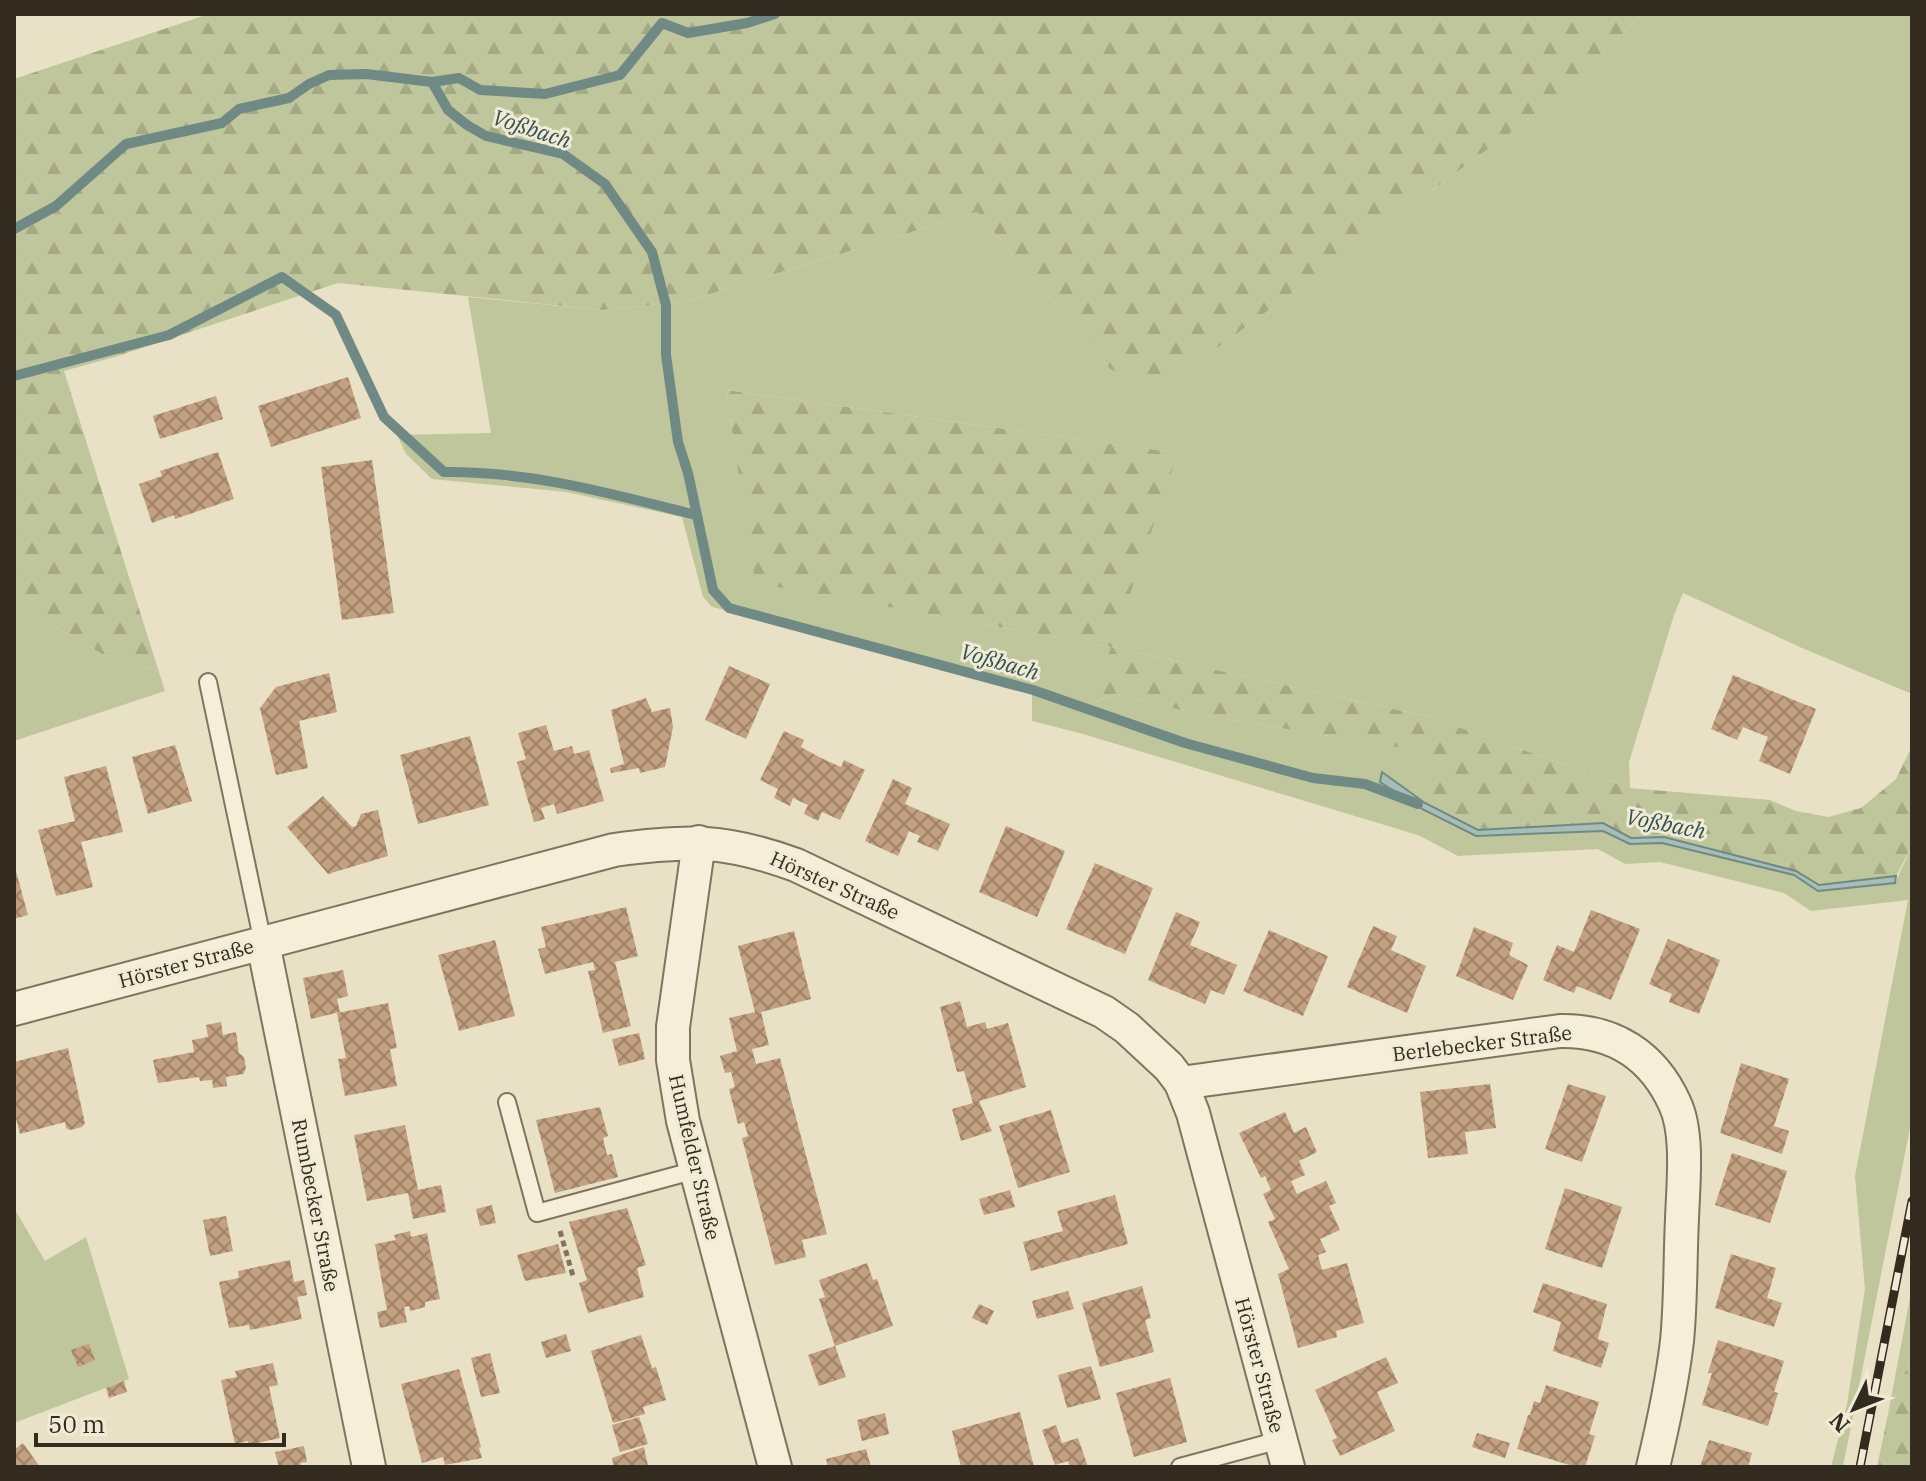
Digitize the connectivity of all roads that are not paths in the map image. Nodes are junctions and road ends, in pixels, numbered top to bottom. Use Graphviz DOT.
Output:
graph roads {
  1 [pos="208,682"];
  2 [pos="699,842"];
  3 [pos="263,943"];
  4 [pos="14,1009"];
  5 [pos="1181,1083"];
  6 [pos="507,1102"];
  7 [pos="696,1170"];
  8 [pos="1284,1454"];
  9 [pos="369,1467"];
  10 [pos="775,1467"];
  11 [pos="1180,1467"];
  12 [pos="1653,1467"];
  1 -- 3 [label="lane"];
  2 -- 3 [label="street, Hörster Straße"];
  2 -- 5 [label="street, Hörster Straße"];
  2 -- 7 [label="street, Humfelder Straße"];
  3 -- 4 [label="street, Hörster Straße"];
  3 -- 9 [label="street, Rumbecker Straße"];
  5 -- 8 [label="street, Hörster Straße"];
  5 -- 12 [label="street, Berlebecker Straße"];
  6 -- 7 [label="lane"];
  7 -- 10 [label="street, Humfelder Straße"];
  8 -- 11 [label="lane"];
}
